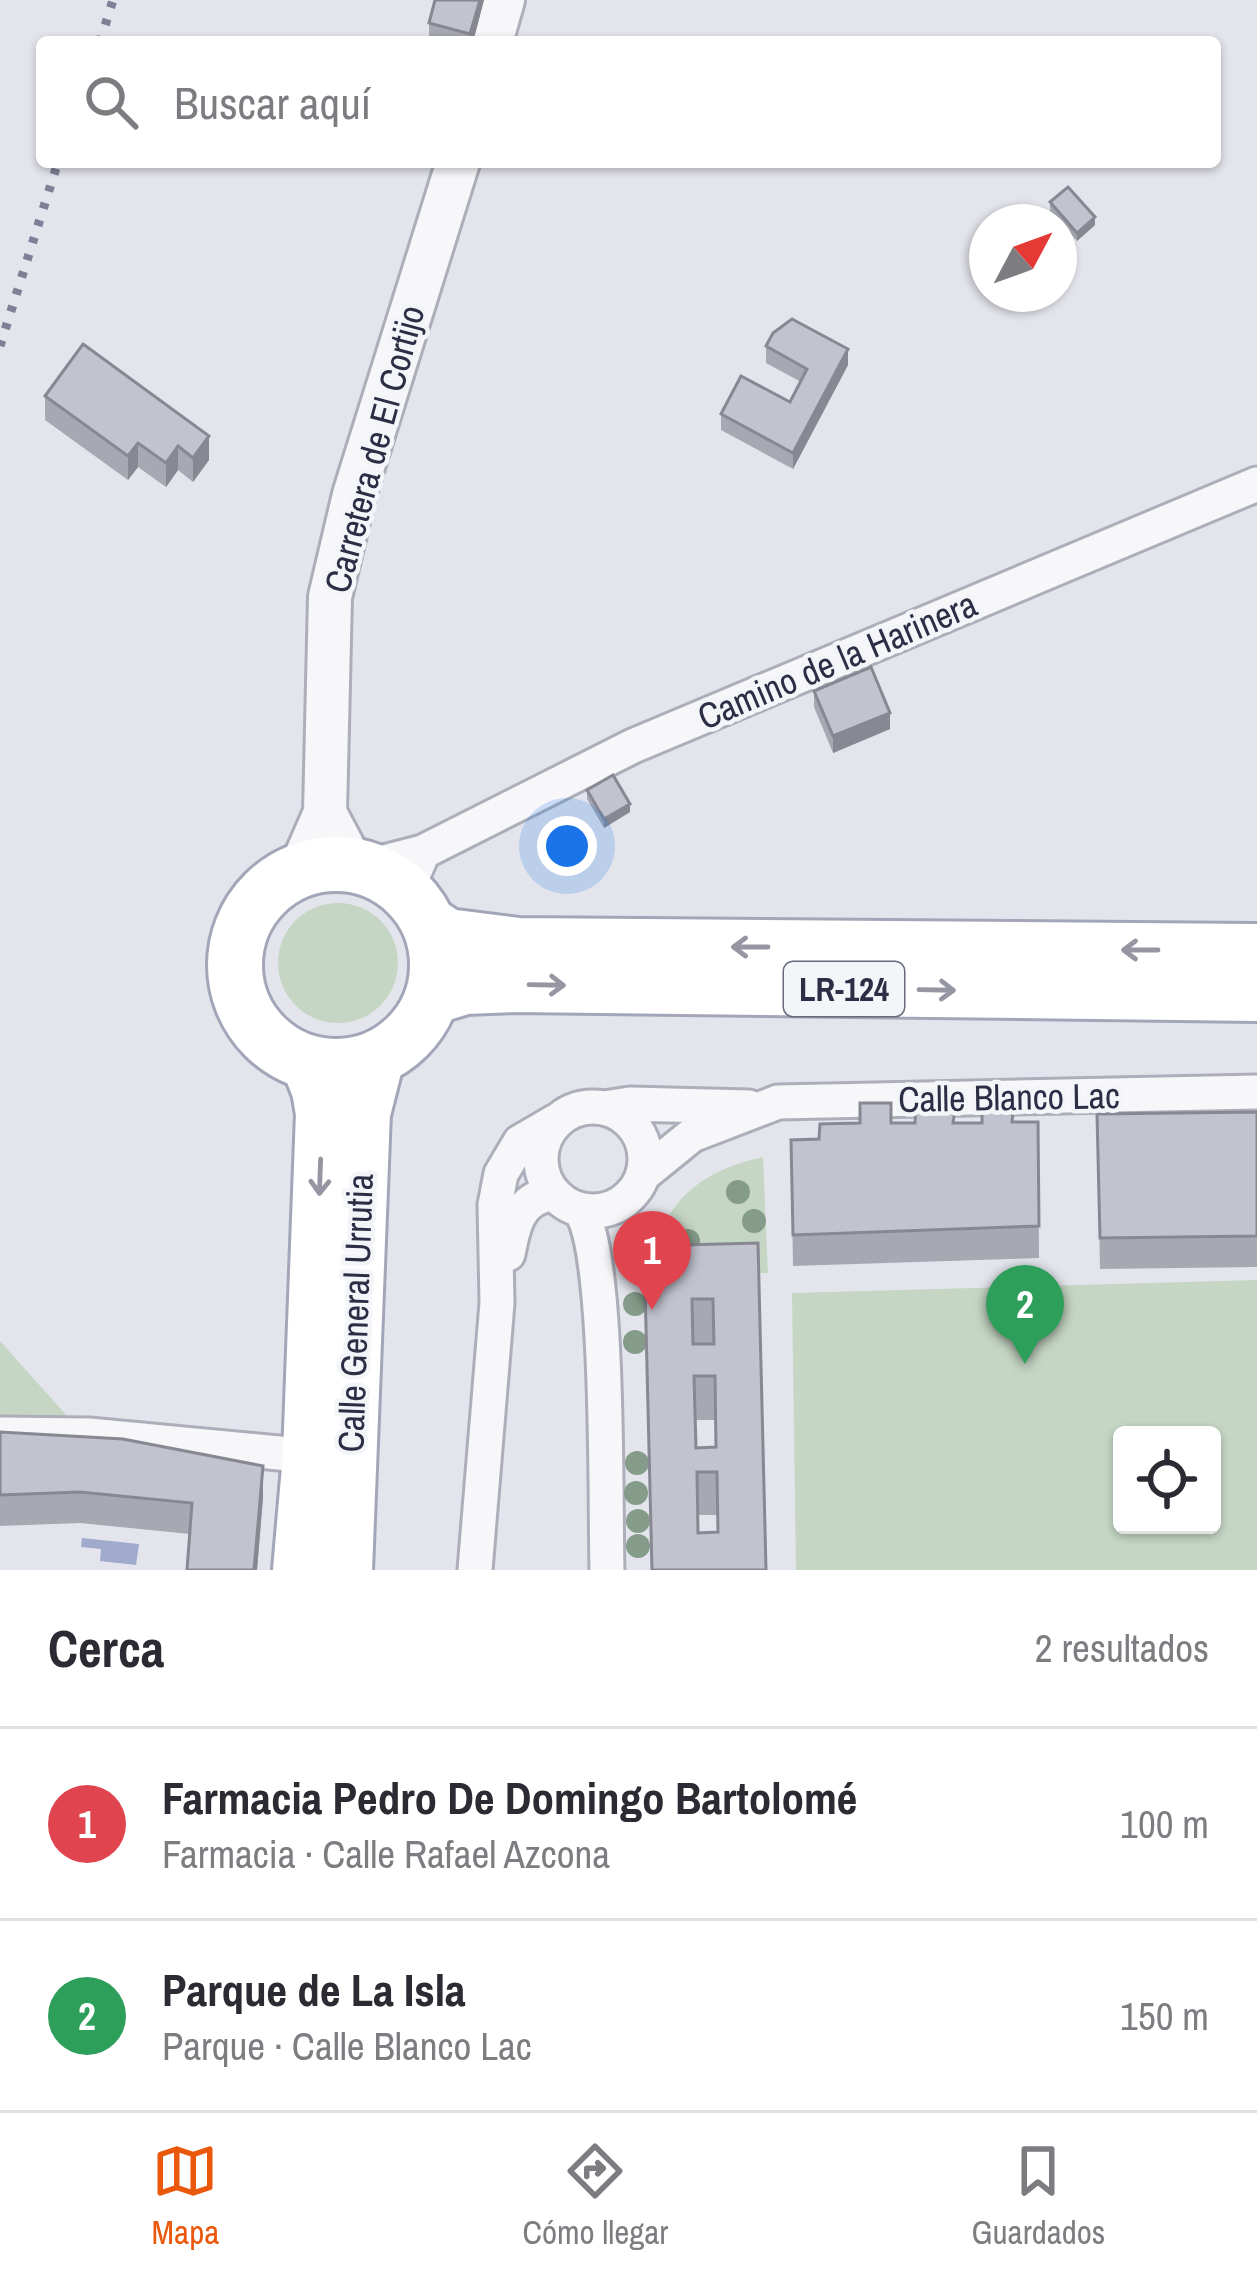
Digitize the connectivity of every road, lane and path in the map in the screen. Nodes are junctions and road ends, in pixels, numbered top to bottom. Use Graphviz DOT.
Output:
graph roads {
  1 [pos="503,0"];
  2 [pos="493,36"];
  3 [pos="456,168"];
  4 [pos="1257,484"];
  5 [pos="379,878"];
  6 [pos="1257,950"];
  7 [pos="1257,994"];
  8 [pos="432,997"];
  9 [pos="377,1058"];
  10 [pos="308,1062"];
  11 [pos="1257,1092"];
  12 [pos="763,1107"];
  13 [pos="604,1108"];
  14 [pos="556,1121"];
  15 [pos="644,1174"];
  16 [pos="567,1202"];
  17 [pos="622,1203"];
  18 [pos="599,1279"];
  19 [pos="497,1303"];
  20 [pos="0,1434"];
  21 [pos="310,1456"];
  22 [pos="300,1570"];
  23 [pos="345,1570"];
  24 [pos="475,1570"];
  25 [pos="607,1570"];
  1 -- 2 [label="street"];
  3 -- 5 [label="street, Carretera de El Cortijo"];
  4 -- 5 [label="street, Camino de la Harinera"];
  6 -- 5 [label="main road, one-way"];
  5 -- 8 [label="main road"];
  5 -- 10 [label="main road"];
  8 -- 7 [label="main road, LR-124, one-way"];
  8 -- 9 [label="main road"];
  9 -- 10 [label="main road"];
  9 -- 23 [label="main road, Calle General Urrutia"];
  10 -- 21 [label="main road, Calle General Urrutia, one-way"];
  11 -- 12 [label="street, Calle Blanco Lac"];
  12 -- 13 [label="street, Calle Blanco Lac"];
  12 -- 15 [label="street, Calle Blanco Lac"];
  13 -- 14 [label="street"];
  13 -- 15 [label="street"];
  14 -- 16 [label="street"];
  14 -- 19 [label="street"];
  15 -- 17 [label="street"];
  16 -- 17 [label="street"];
  16 -- 18 [label="street"];
  16 -- 19 [label="street"];
  17 -- 18 [label="street"];
  18 -- 25 [label="street"];
  19 -- 24 [label="street"];
  20 -- 21 [label="street"];
  21 -- 22 [label="main road, Calle General Urrutia"];
}
